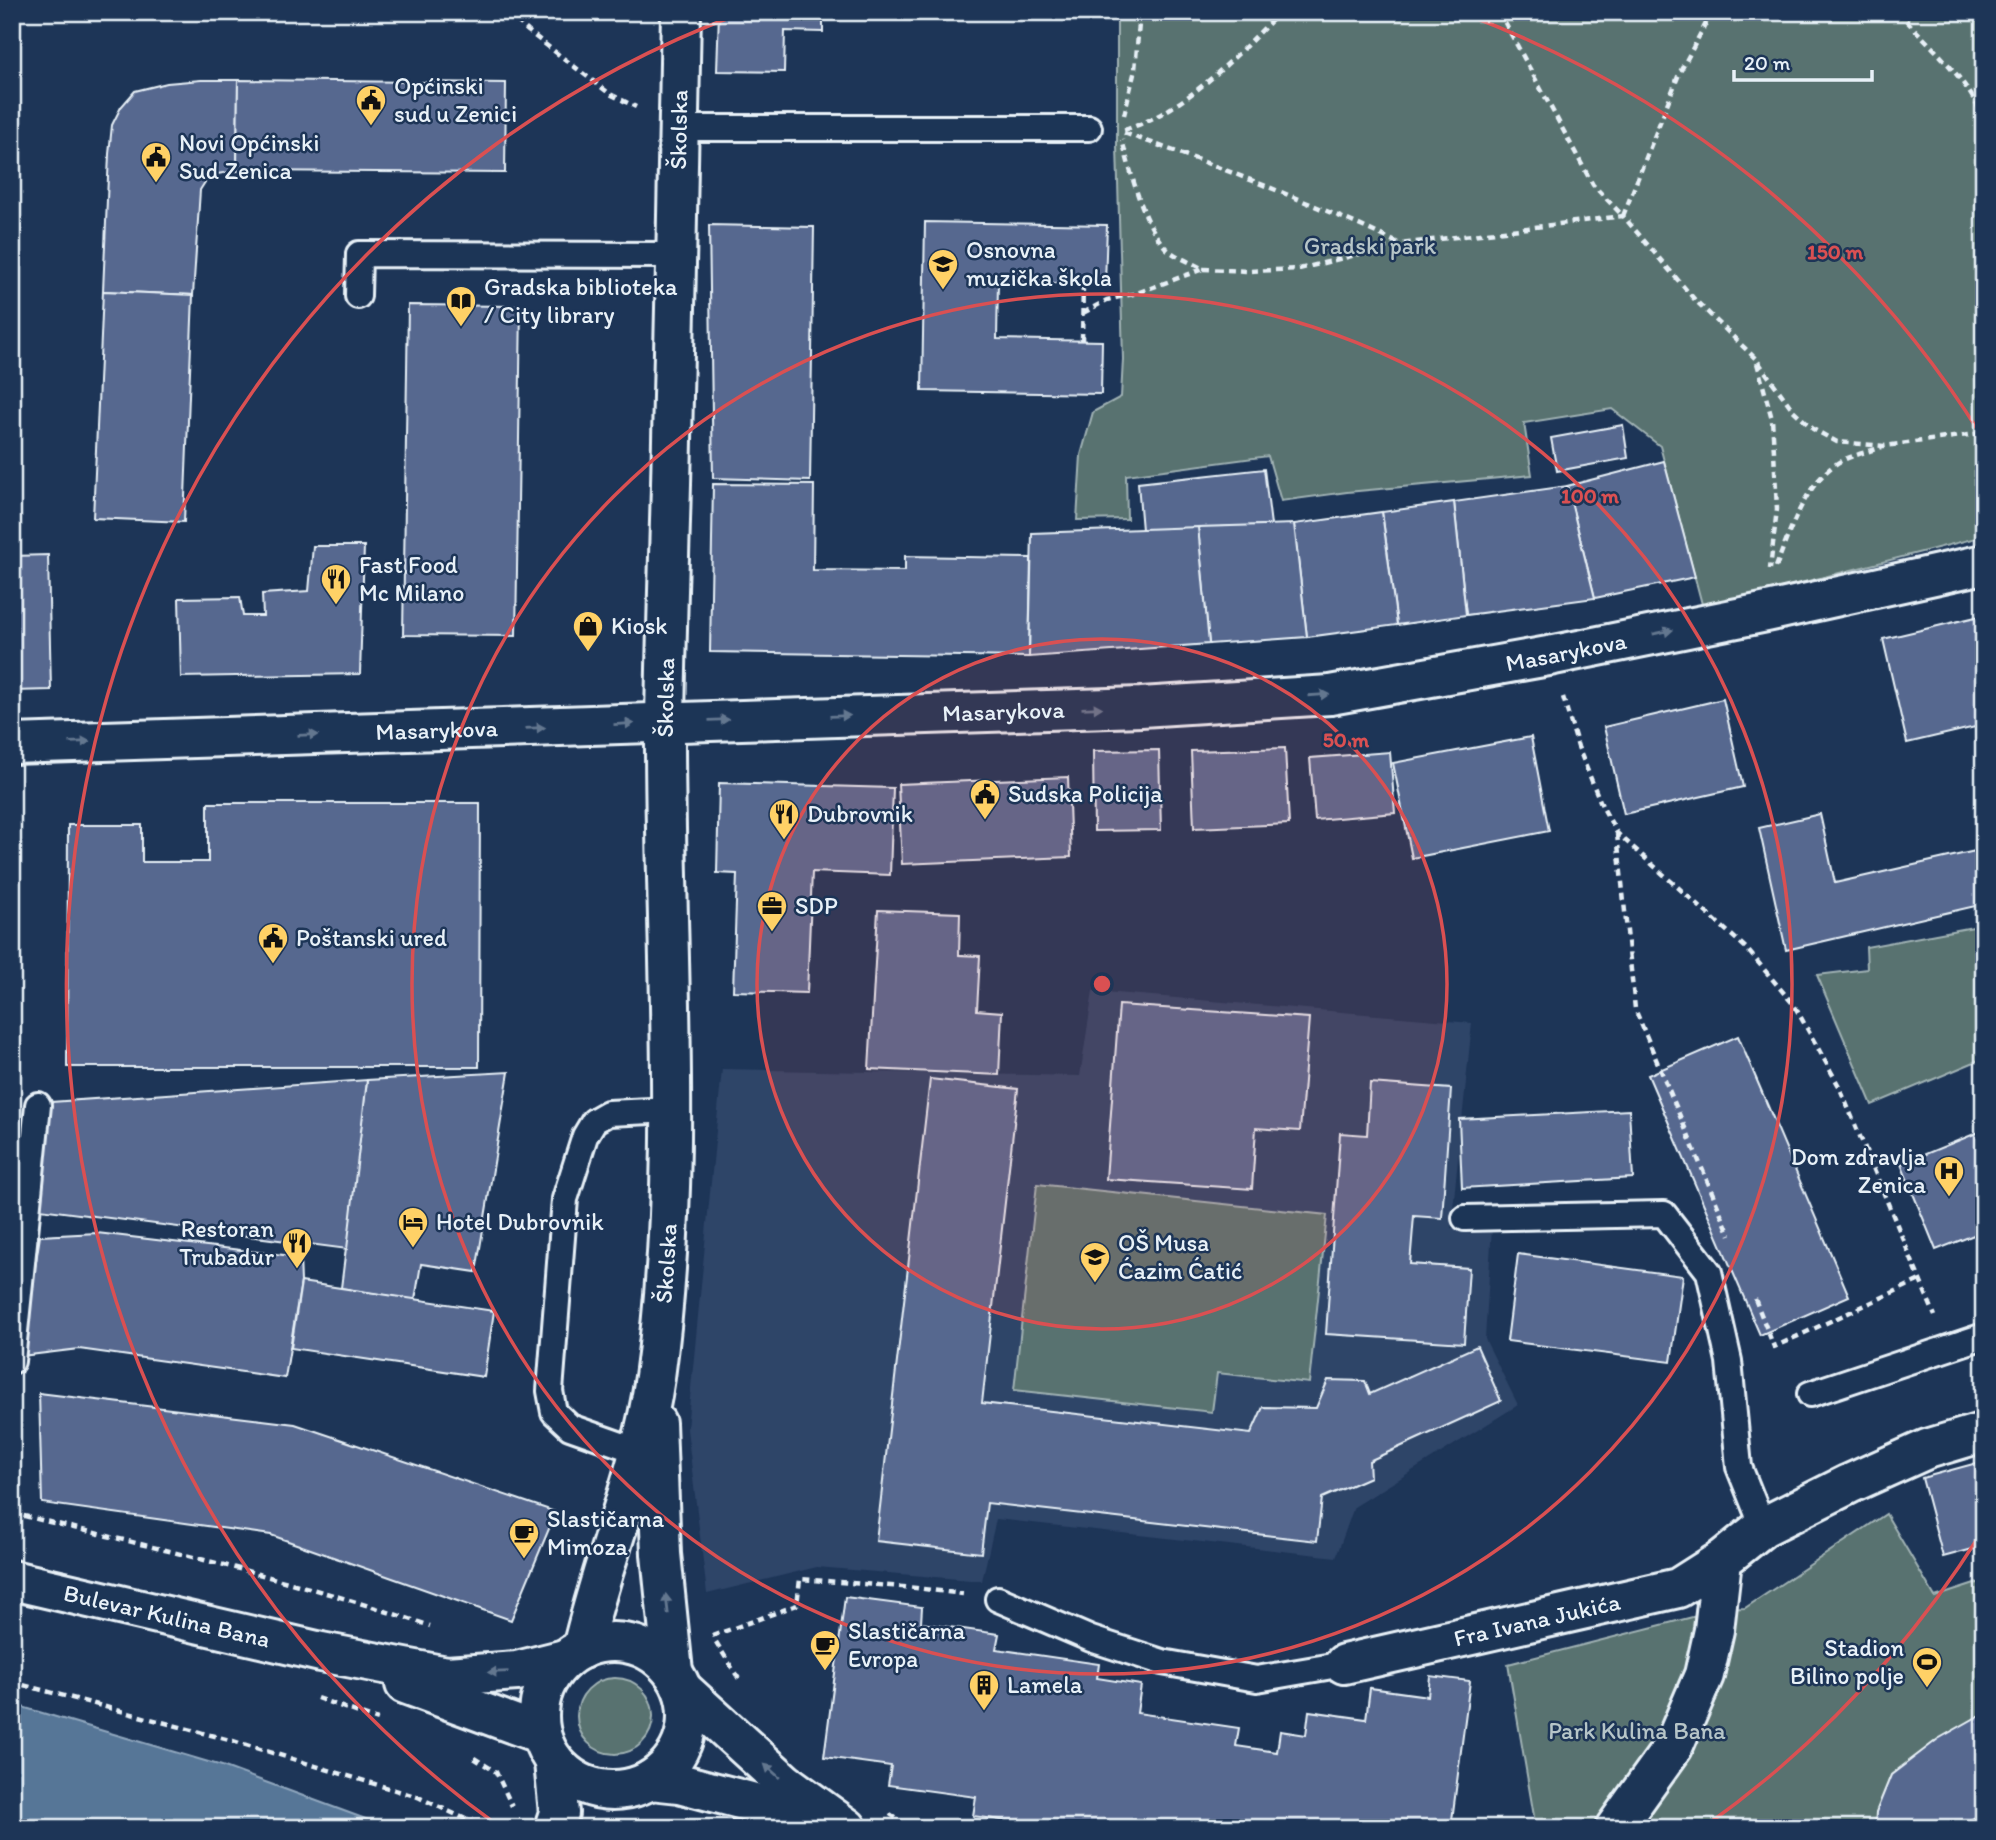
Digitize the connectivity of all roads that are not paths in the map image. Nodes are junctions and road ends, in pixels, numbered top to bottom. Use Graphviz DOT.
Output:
graph roads {
  1 [pos="681,12"];
  2 [pos="679,128"];
  3 [pos="1089,128"];
  4 [pos="676,255"];
  5 [pos="358,296"];
  6 [pos="1984,564"];
  7 [pos="665,722"];
  8 [pos="12,744"];
  9 [pos="38,1105"];
  10 [pos="673,1110"];
  11 [pos="1465,1218"];
  12 [pos="1984,1336"];
  13 [pos="12,1361"];
  14 [pos="654,1382"];
  15 [pos="1811,1394"];
  16 [pos="1984,1433"];
  17 [pos="638,1451"];
  18 [pos="1763,1527"];
  19 [pos="1722,1560"];
  20 [pos="12,1580"];
  21 [pos="998,1600"];
  22 [pos="321,1652"];
  23 [pos="573,1654"];
  24 [pos="1344,1664"];
  25 [pos="678,1681"];
  26 [pos="548,1748"];
  27 [pos="651,1780"];
  28 [pos="605,1790"];
  29 [pos="846,1827"];
  30 [pos="556,1828"];
  31 [pos="1615,1828"];
  1 -- 2 [label="street, Školska"];
  2 -- 3 [label="lane"];
  2 -- 4 [label="street, Školska"];
  4 -- 5 [label="lane"];
  4 -- 7 [label="street, Školska"];
  7 -- 6 [label="street, Masarykova, one-way"];
  8 -- 7 [label="street, Masarykova, one-way"];
  7 -- 10 [label="street, Školska"];
  9 -- 13 [label="lane"];
  10 -- 14 [label="street, Školska"];
  10 -- 17 [label="lane"];
  11 -- 18 [label="lane"];
  12 -- 15 [label="lane"];
  14 -- 17 [label="street, Školska"];
  25 -- 14 [label="street, Školska, one-way"];
  16 -- 18 [label="street, Fra Ivana Jukića"];
  17 -- 23 [label="street, Školska"];
  18 -- 19 [label="street, Fra Ivana Jukića"];
  19 -- 24 [label="street, Fra Ivana Jukića"];
  19 -- 31 [label="street"];
  20 -- 22 [label="street, Bulevar Kulina Bana"];
  21 -- 24 [label="lane"];
  23 -- 22 [label="street, Bulevar Kulina Bana, one-way"];
  22 -- 26 [label="street, Bulevar Kulina Bana"];
  23 -- 25 [label="street"];
  23 -- 26 [label="street"];
  25 -- 27 [label="street"];
  29 -- 25 [label="street, one-way"];
  26 -- 28 [label="street"];
  26 -- 30 [label="street"];
  27 -- 28 [label="street"];
  27 -- 29 [label="street"];
  28 -- 30 [label="street"];
}
